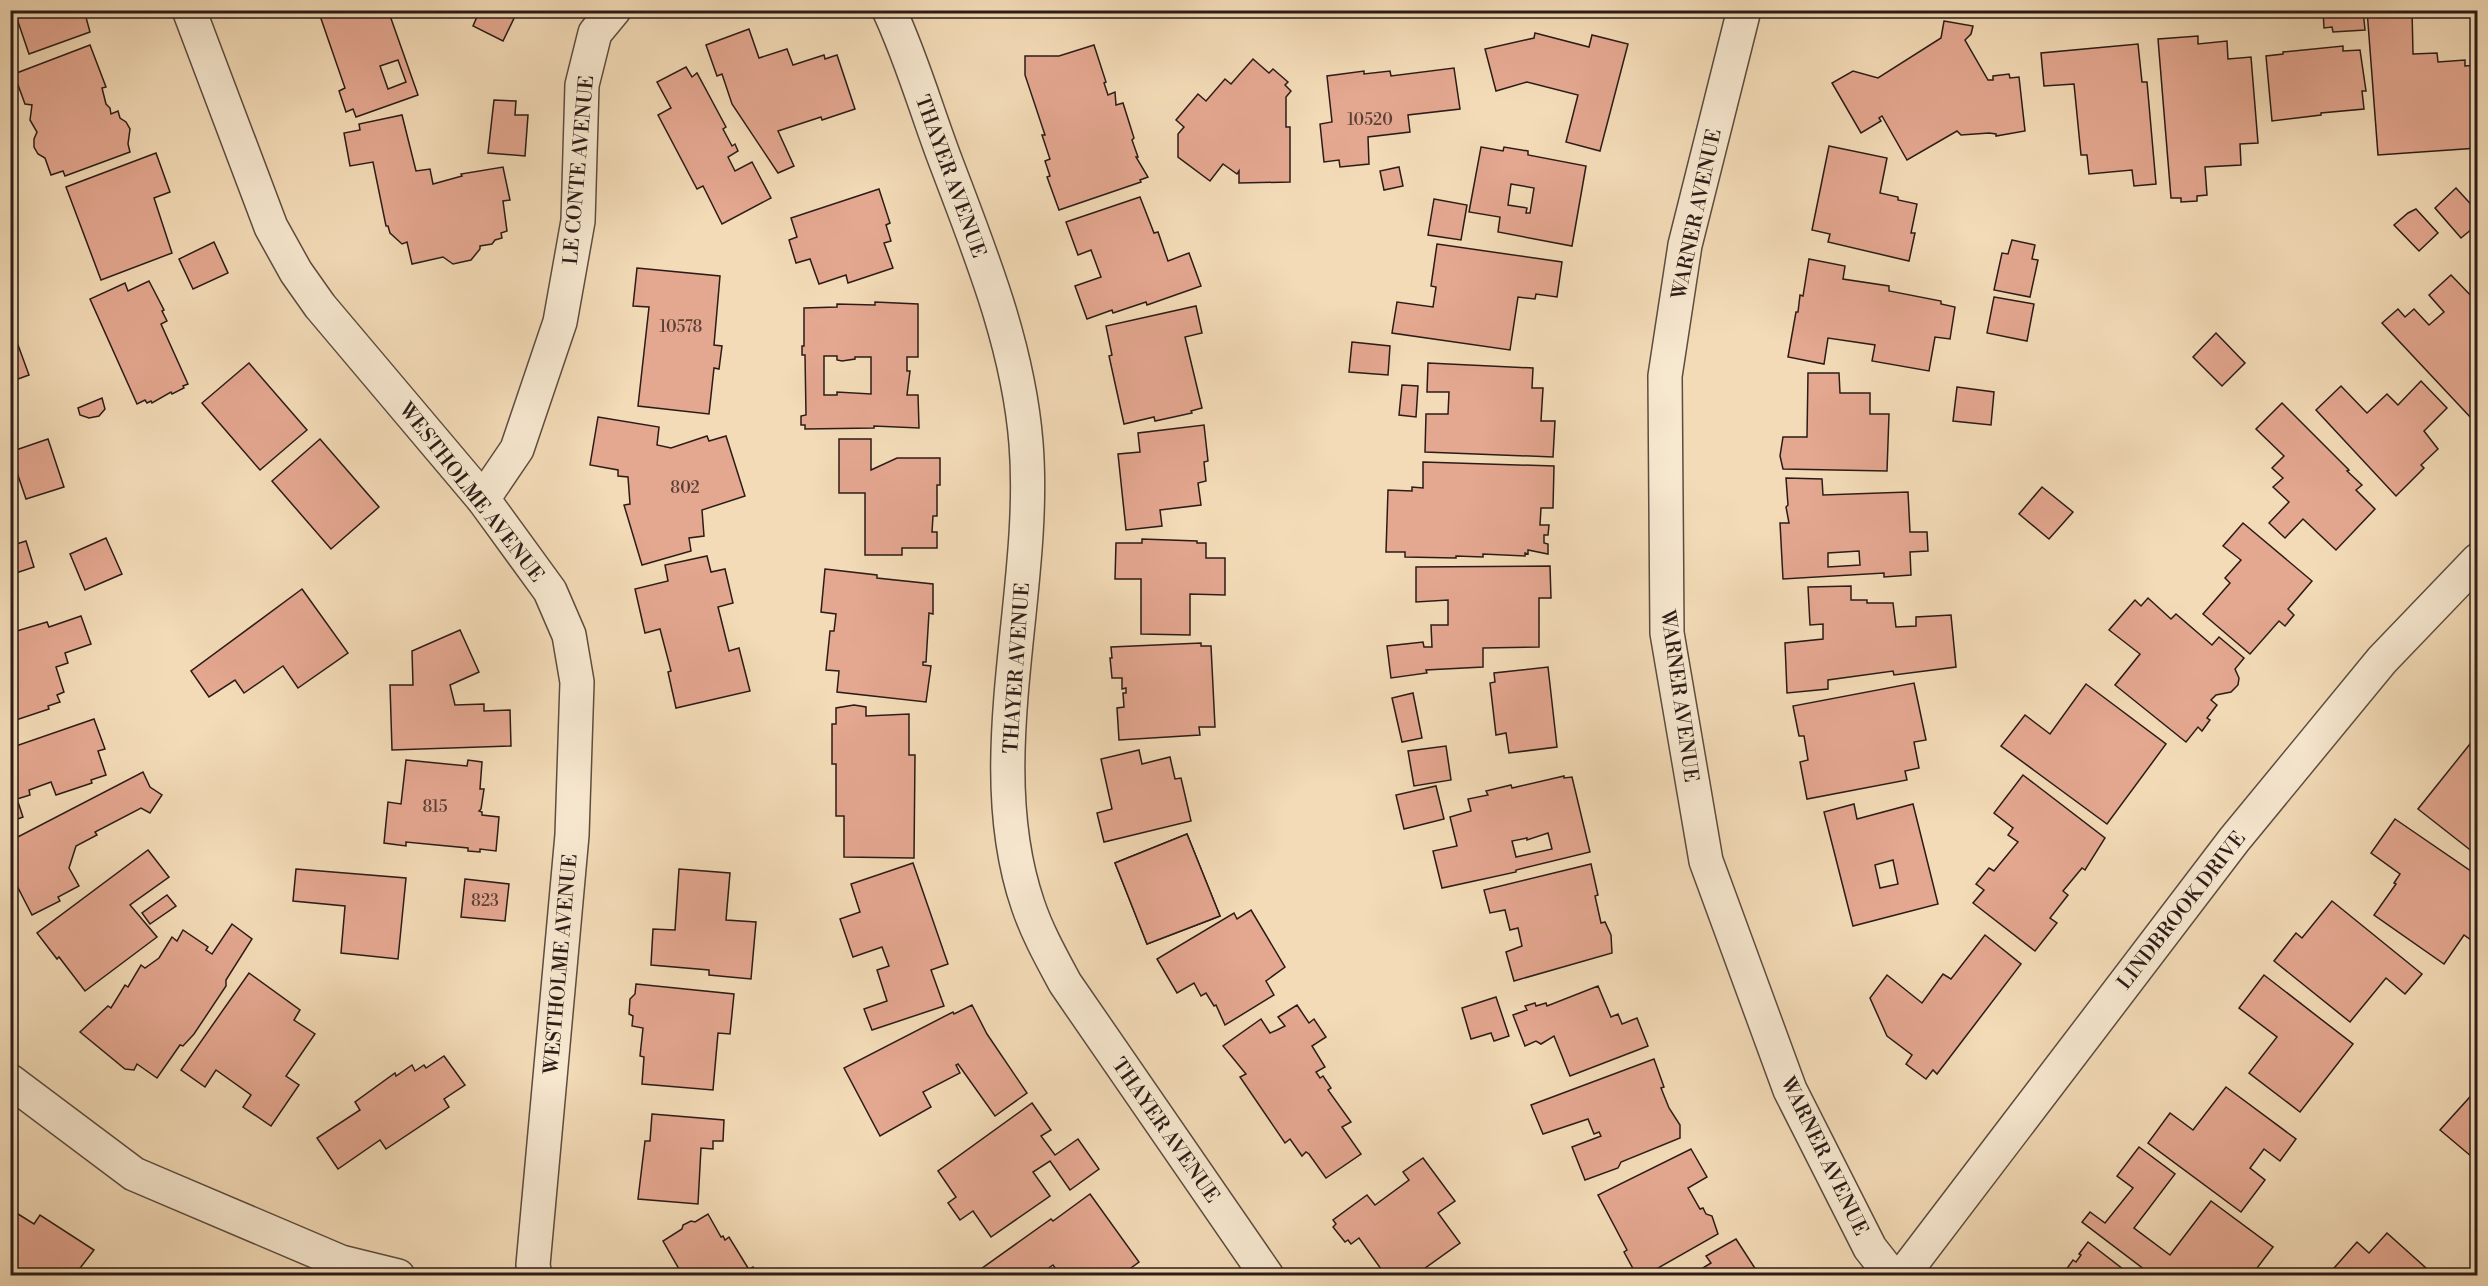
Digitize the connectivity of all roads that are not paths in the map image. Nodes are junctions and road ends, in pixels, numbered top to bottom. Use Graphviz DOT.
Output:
graph roads {
  1 [pos="189,10"];
  2 [pos="614,10"];
  3 [pos="889,10"];
  4 [pos="1744,10"];
  5 [pos="483,499"];
  6 [pos="2478,560"];
  7 [pos="10,1081"];
  8 [pos="398,1275"];
  9 [pos="535,1275"];
  10 [pos="1267,1275"];
  11 [pos="1892,1275"];
  12 [pos="1902,1275"];
  1 -- 5 [label="street, WESTHOLME AVENUE"];
  2 -- 5 [label="street, LE CONTE AVENUE"];
  3 -- 10 [label="street, THAYER AVENUE"];
  4 -- 11 [label="street, WARNER AVENUE"];
  5 -- 9 [label="street, WESTHOLME AVENUE"];
  6 -- 12 [label="street, LINDBROOK DRIVE"];
  7 -- 8 [label="street"];
}
